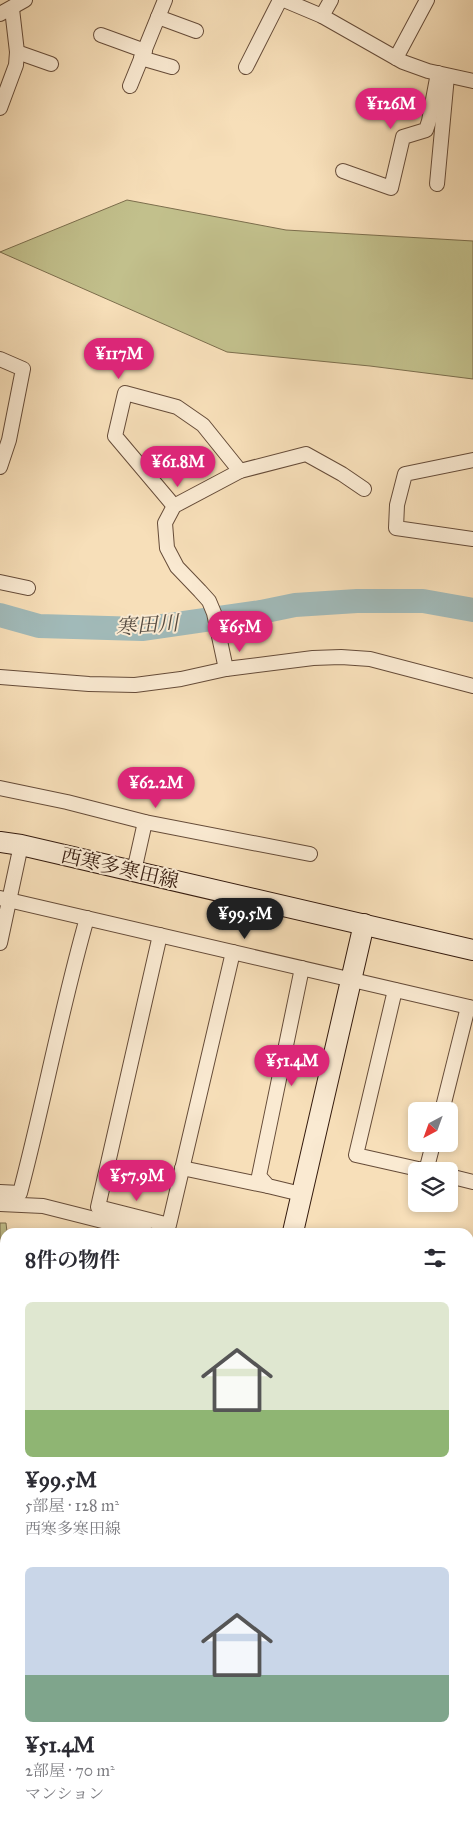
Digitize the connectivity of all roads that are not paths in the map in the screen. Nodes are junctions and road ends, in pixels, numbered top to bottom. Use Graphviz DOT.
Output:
graph roads {
  1 [pos="25,0"];
  2 [pos="165,0"];
  3 [pos="280,0"];
  4 [pos="284,0"];
  5 [pos="331,0"];
  6 [pos="427,0"];
  7 [pos="6,12"];
  8 [pos="322,16"];
  9 [pos="158,17"];
  10 [pos="196,31"];
  11 [pos="101,35"];
  12 [pos="17,52"];
  13 [pos="143,54"];
  14 [pos="396,58"];
  15 [pos="50,64"];
  16 [pos="172,67"];
  17 [pos="246,67"];
  18 [pos="442,74"];
  19 [pos="473,81"];
  20 [pos="130,86"];
  21 [pos="0,108"];
  22 [pos="342,171"];
  23 [pos="437,184"];
  24 [pos="0,359"];
  25 [pos="4,438"];
  26 [pos="473,460"];
  27 [pos="0,467"];
  28 [pos="240,471"];
  29 [pos="364,488"];
  30 [pos="174,506"];
  31 [pos="473,539"];
  32 [pos="0,582"];
  33 [pos="28,588"];
  34 [pos="226,669"];
  35 [pos="0,677"];
  36 [pos="473,686"];
  37 [pos="0,788"];
  38 [pos="145,822"];
  39 [pos="0,842"];
  40 [pos="21,845"];
  41 [pos="310,854"];
  42 [pos="134,871"];
  43 [pos="5,899"];
  44 [pos="87,918"];
  45 [pos="364,924"];
  46 [pos="160,935"];
  47 [pos="0,943"];
  48 [pos="473,950"];
  49 [pos="233,952"];
  50 [pos="302,968"];
  51 [pos="351,980"];
  52 [pos="395,990"];
  53 [pos="471,1008"];
  54 [pos="445,1102"];
  55 [pos="408,1167"];
  56 [pos="182,1168"];
  57 [pos="458,1178"];
  58 [pos="473,1182"];
  59 [pos="268,1186"];
  60 [pos="0,1192"];
  61 [pos="302,1194"];
  62 [pos="0,1204"];
  63 [pos="130,1228"];
  64 [pos="293,1228"];
  1 -- 7 [label="street"];
  2 -- 9 [label="street"];
  3 -- 17 [label="street"];
  4 -- 8 [label="street"];
  5 -- 8 [label="street"];
  6 -- 14 [label="street"];
  7 -- 12 [label="street"];
  8 -- 14 [label="street"];
  9 -- 10 [label="street"];
  9 -- 13 [label="street"];
  11 -- 13 [label="street"];
  12 -- 15 [label="street"];
  12 -- 21 [label="street"];
  13 -- 16 [label="street"];
  13 -- 20 [label="street"];
  14 -- 18 [label="street"];
  18 -- 19 [label="street"];
  18 -- 22 [label="street"];
  18 -- 23 [label="street"];
  24 -- 25 [label="street"];
  25 -- 27 [label="street"];
  26 -- 31 [label="street"];
  28 -- 29 [label="street"];
  28 -- 30 [label="street"];
  28 -- 30 [label="street"];
  30 -- 34 [label="street"];
  32 -- 33 [label="street"];
  34 -- 35 [label="street"];
  34 -- 36 [label="street"];
  37 -- 38 [label="street"];
  38 -- 41 [label="street"];
  38 -- 42 [label="street"];
  39 -- 40 [label="main road, 西寒多寒田線"];
  40 -- 42 [label="main road, 西寒多寒田線"];
  40 -- 43 [label="street"];
  42 -- 45 [label="main road, 西寒多寒田線"];
  43 -- 44 [label="street"];
  43 -- 47 [label="street"];
  44 -- 46 [label="street"];
  44 -- 60 [label="street"];
  45 -- 48 [label="main road, 西寒多寒田線"];
  45 -- 51 [label="main road"];
  46 -- 49 [label="street"];
  46 -- 56 [label="street"];
  49 -- 50 [label="street"];
  49 -- 56 [label="street"];
  50 -- 51 [label="street"];
  50 -- 59 [label="street"];
  51 -- 52 [label="street"];
  51 -- 61 [label="main road"];
  52 -- 53 [label="street"];
  52 -- 55 [label="street"];
  53 -- 54 [label="street"];
  56 -- 59 [label="street"];
  57 -- 58 [label="street"];
  59 -- 61 [label="street"];
  61 -- 64 [label="main road"];
  62 -- 63 [label="street"];
}
